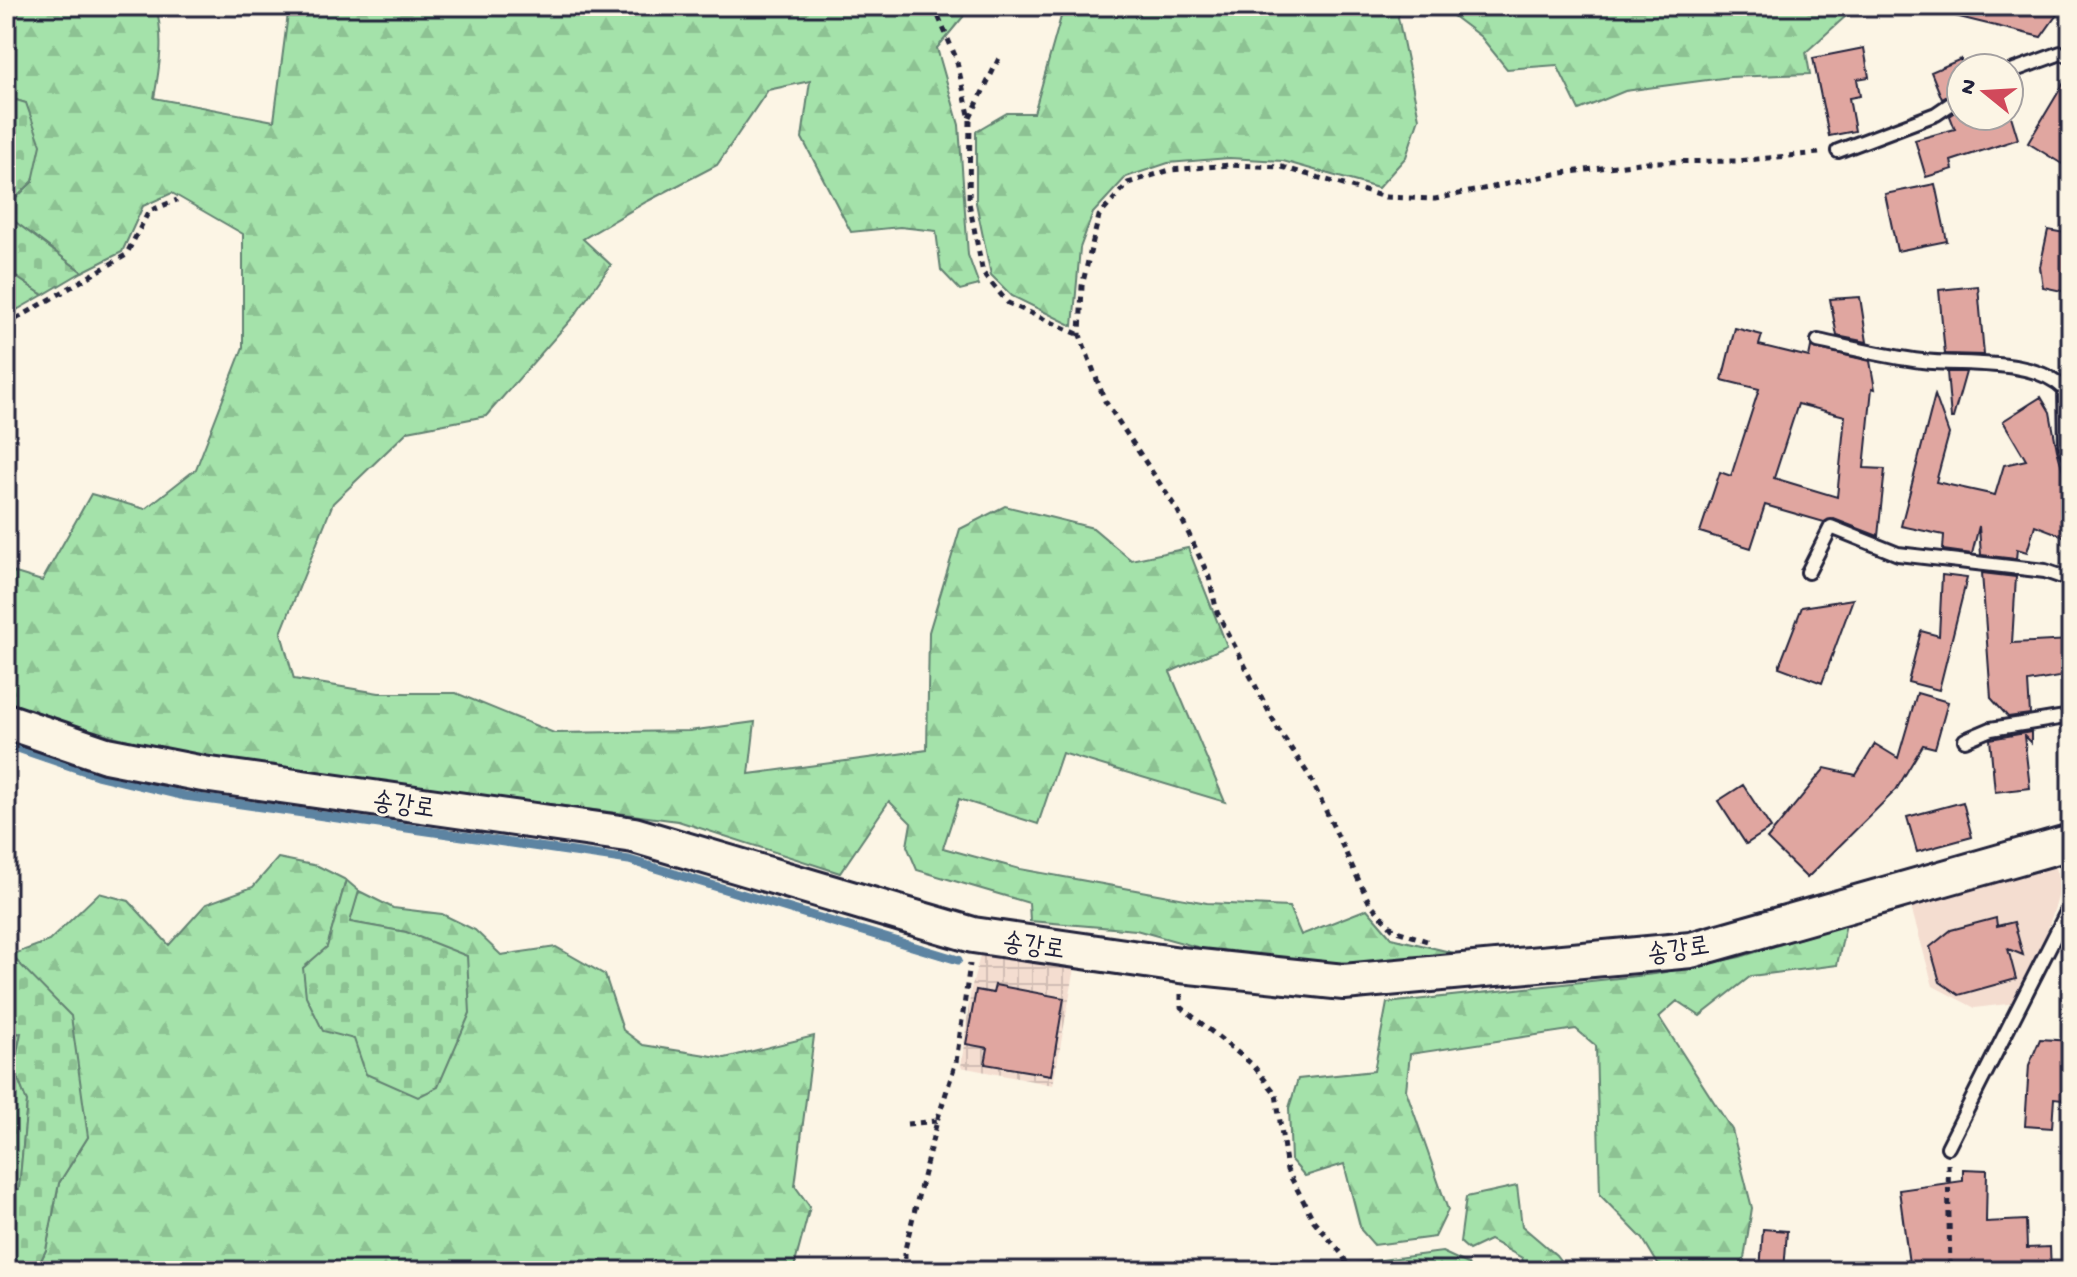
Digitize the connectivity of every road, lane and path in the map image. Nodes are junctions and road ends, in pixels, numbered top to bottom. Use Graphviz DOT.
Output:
graph roads {
  1 [pos="934,6"];
  2 [pos="1001,54"];
  3 [pos="2071,57"];
  4 [pos="2025,66"];
  5 [pos="1945,108"];
  6 [pos="970,119"];
  7 [pos="1838,151"];
  8 [pos="177,200"];
  9 [pos="6,325"];
  10 [pos="1080,335"];
  11 [pos="1818,341"];
  12 [pos="2071,456"];
  13 [pos="1808,572"];
  14 [pos="2071,580"];
  15 [pos="2071,716"];
  16 [pos="6,721"];
  17 [pos="1965,740"];
  18 [pos="2071,842"];
  19 [pos="2071,904"];
  20 [pos="973,935"];
  21 [pos="1434,942"];
  22 [pos="1180,965"];
  23 [pos="937,1121"];
  24 [pos="907,1124"];
  25 [pos="1948,1147"];
  26 [pos="905,1271"];
  27 [pos="1350,1271"];
  28 [pos="1950,1271"];
  1 -- 6 [label="path"];
  2 -- 6 [label="path"];
  3 -- 4 [label="lane"];
  5 -- 7 [label="lane"];
  6 -- 10 [label="path"];
  7 -- 10 [label="path"];
  8 -- 9 [label="path"];
  10 -- 21 [label="path"];
  11 -- 12 [label="lane"];
  13 -- 14 [label="lane"];
  15 -- 17 [label="lane"];
  16 -- 20 [label="main road, 송강로"];
  18 -- 22 [label="main road, 송강로"];
  19 -- 25 [label="lane"];
  20 -- 22 [label="main road, 송강로"];
  20 -- 23 [label="path"];
  22 -- 27 [label="path"];
  23 -- 24 [label="path"];
  23 -- 26 [label="path"];
  25 -- 28 [label="path"];
}
